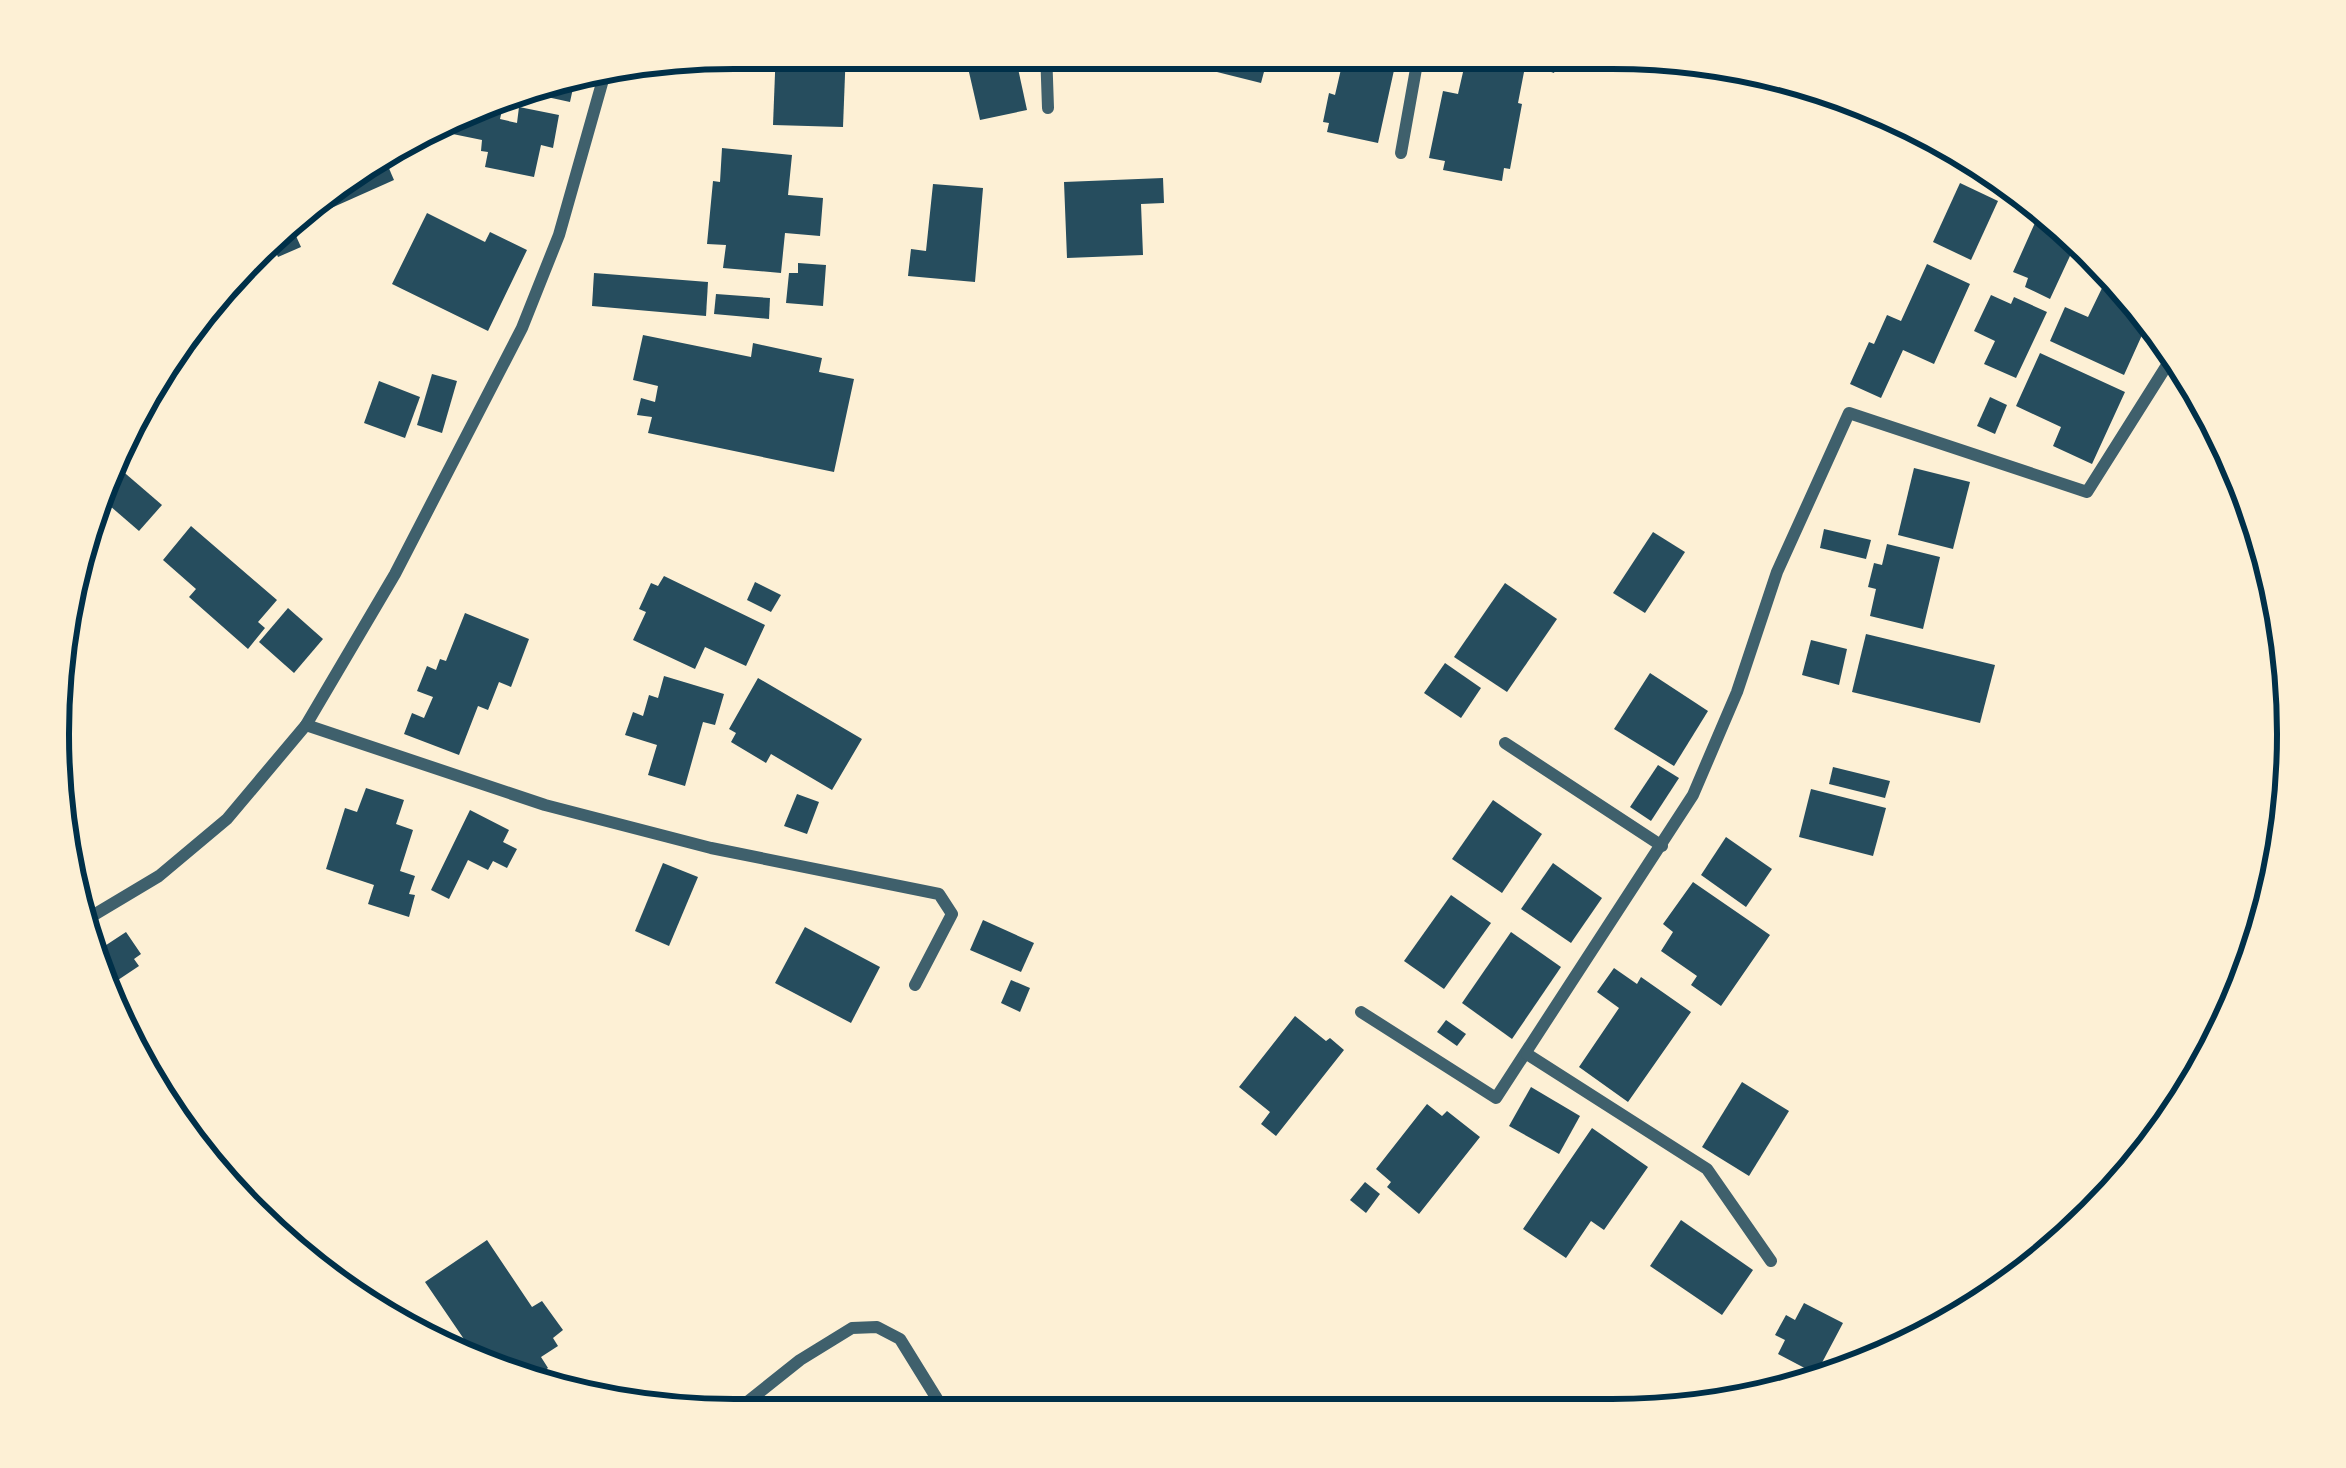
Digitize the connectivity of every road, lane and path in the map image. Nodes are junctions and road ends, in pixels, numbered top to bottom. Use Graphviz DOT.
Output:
graph roads {
  1 [pos="1047,69"];
  2 [pos="1416,69"];
  3 [pos="602,82"];
  4 [pos="1048,108"];
  5 [pos="1401,154"];
  6 [pos="2166,367"];
  7 [pos="306,725"];
  8 [pos="1505,743"];
  9 [pos="1662,846"];
  10 [pos="94,915"];
  11 [pos="915,985"];
  12 [pos="1361,1012"];
  13 [pos="1527,1054"];
  14 [pos="1771,1261"];
  15 [pos="750,1399"];
  16 [pos="937,1399"];
  1 -- 4 [label="street"];
  2 -- 5 [label="street"];
  3 -- 7 [label="street"];
  6 -- 9 [label="street"];
  7 -- 10 [label="street"];
  7 -- 11 [label="street"];
  8 -- 9 [label="street"];
  9 -- 13 [label="street"];
  12 -- 13 [label="street"];
  13 -- 14 [label="street"];
  15 -- 16 [label="street"];
}
